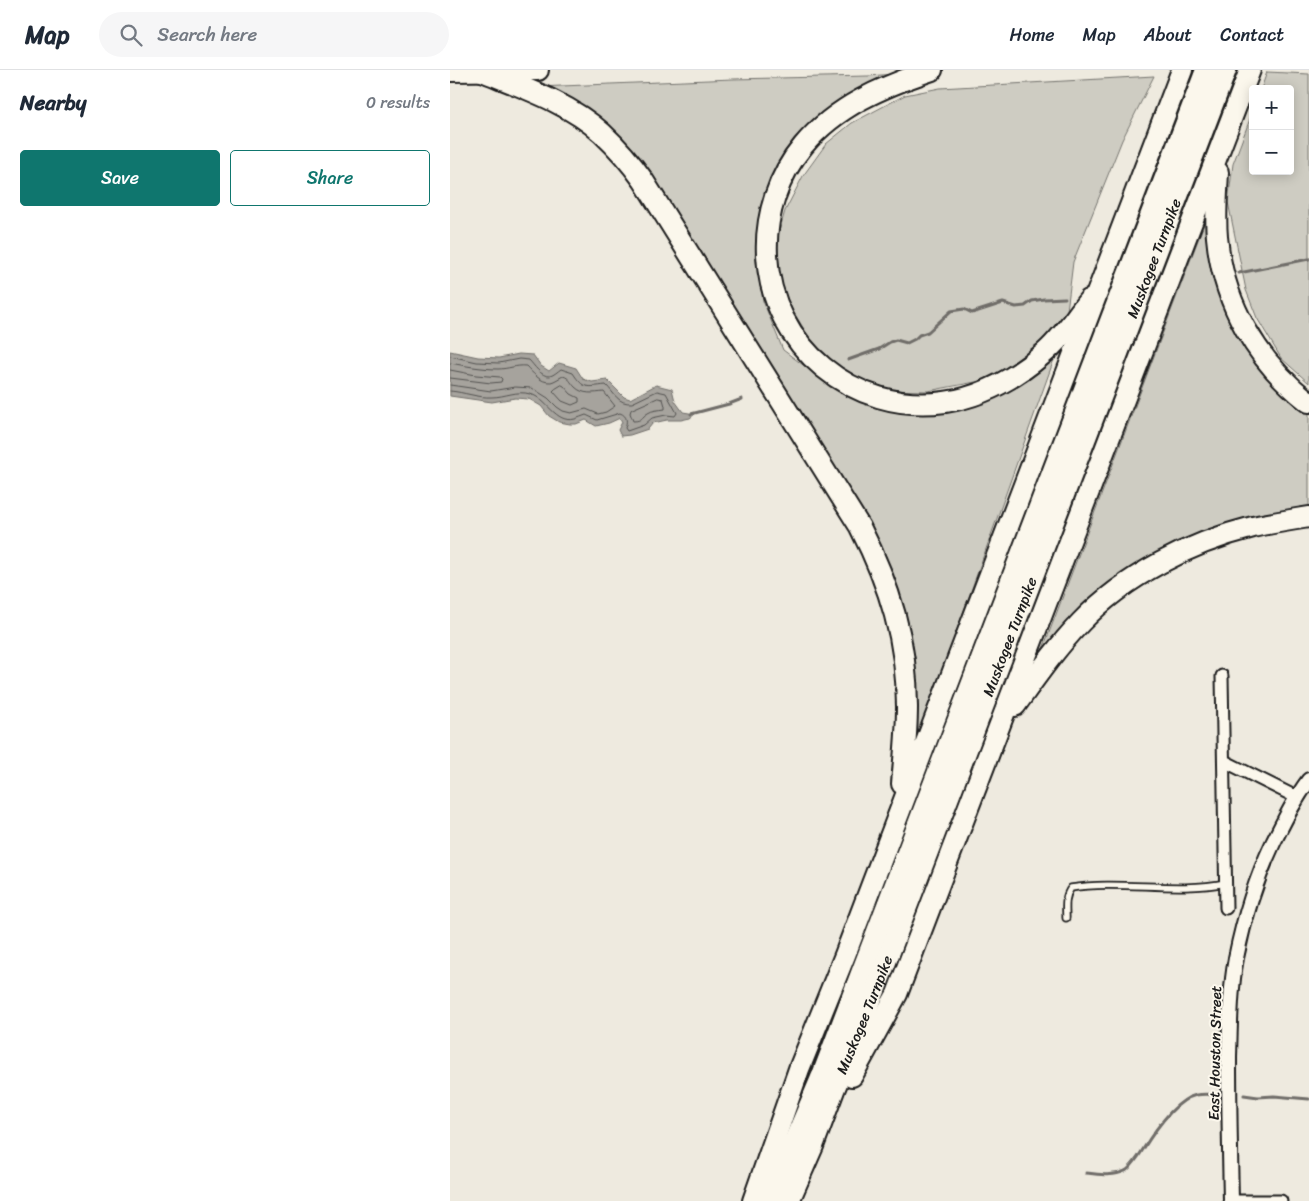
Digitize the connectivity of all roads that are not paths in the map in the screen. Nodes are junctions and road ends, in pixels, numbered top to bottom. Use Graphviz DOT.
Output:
graph roads {
  1 [pos="538,70"];
  2 [pos="932,70"];
  3 [pos="1182,70"];
  4 [pos="1206,70"];
  5 [pos="1226,70"];
  6 [pos="1250,70"];
  7 [pos="450,71"];
  8 [pos="482,71"];
  9 [pos="1218,155"];
  10 [pos="1101,285"];
  11 [pos="1309,402"];
  12 [pos="1309,517"];
  13 [pos="1222,676"];
  14 [pos="998,730"];
  15 [pos="1224,761"];
  16 [pos="1309,780"];
  17 [pos="1296,798"];
  18 [pos="900,808"];
  19 [pos="1226,883"];
  20 [pos="1226,908"];
  21 [pos="1066,918"];
  22 [pos="813,1146"];
  23 [pos="753,1201"];
  24 [pos="769,1201"];
  25 [pos="789,1201"];
  26 [pos="1231,1201"];
  27 [pos="1281,1201"];
  1 -- 8 [label="highway"];
  2 -- 10 [label="highway"];
  3 -- 10 [label="highway"];
  4 -- 24 [label="highway, Muskogee Turnpike"];
  5 -- 22 [label="highway, Muskogee Turnpike"];
  6 -- 9 [label="highway"];
  7 -- 8 [label="highway"];
  8 -- 18 [label="highway"];
  9 -- 11 [label="highway"];
  9 -- 14 [label="highway"];
  10 -- 18 [label="highway"];
  12 -- 14 [label="highway"];
  13 -- 15 [label="street"];
  14 -- 22 [label="highway"];
  15 -- 17 [label="street"];
  15 -- 19 [label="street"];
  16 -- 17 [label="street, East Houston Street"];
  17 -- 26 [label="street, East Houston Street"];
  18 -- 23 [label="highway"];
  19 -- 20 [label="street"];
  19 -- 21 [label="lane"];
  22 -- 25 [label="highway, Muskogee Turnpike"];
  26 -- 27 [label="street"];
}
